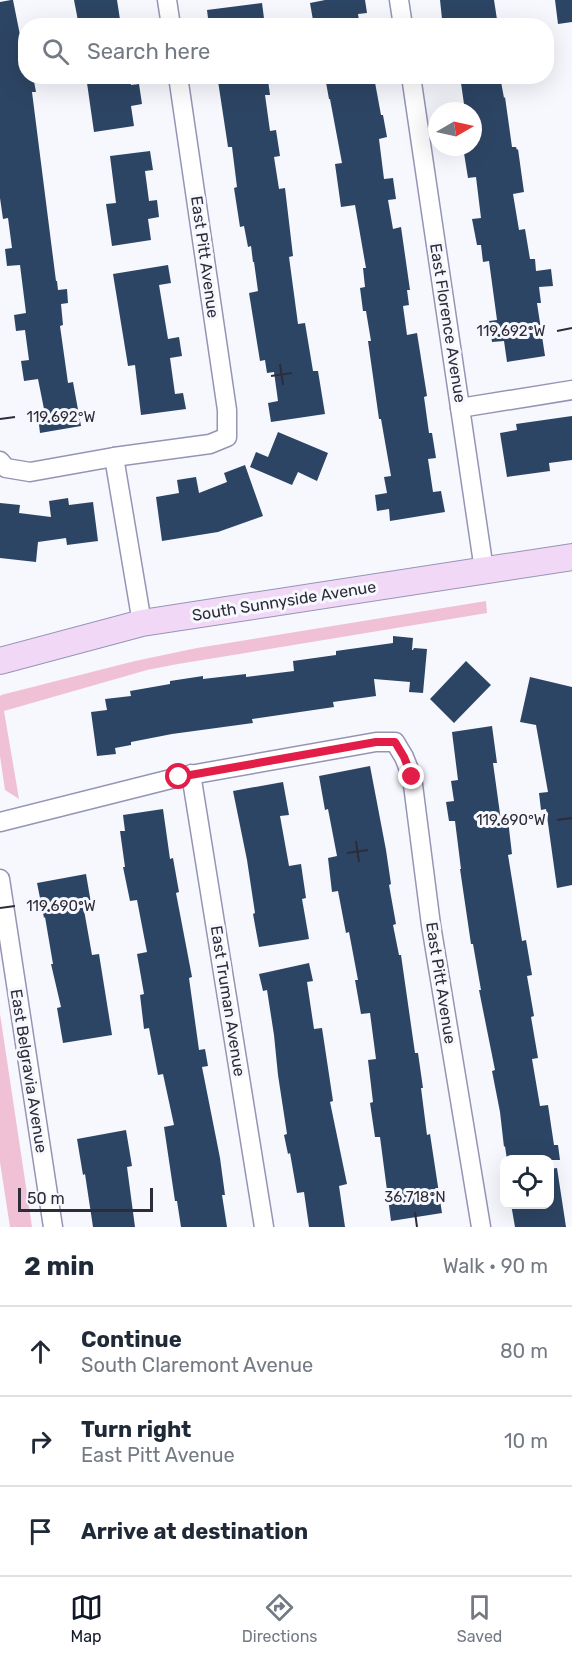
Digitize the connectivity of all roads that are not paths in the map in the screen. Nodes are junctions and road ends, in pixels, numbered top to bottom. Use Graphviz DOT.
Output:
graph roads {
  1 [pos="167,0"];
  2 [pos="399,0"];
  3 [pos="170,18"];
  4 [pos="402,18"];
  5 [pos="179,84"];
  6 [pos="412,84"];
  7 [pos="572,390"];
  8 [pos="460,408"];
  9 [pos="114,457"];
  10 [pos="3,464"];
  11 [pos="572,557"];
  12 [pos="484,570"];
  13 [pos="142,622"];
  14 [pos="0,661"];
  15 [pos="191,774"];
  16 [pos="0,822"];
  17 [pos="0,879"];
  18 [pos="53,1227"];
  19 [pos="264,1227"];
  20 [pos="481,1227"];
  1 -- 3 [label="street"];
  2 -- 4 [label="street"];
  5 -- 9 [label="street, East Pitt Avenue"];
  6 -- 8 [label="street, East Florence Avenue"];
  7 -- 8 [label="street"];
  8 -- 12 [label="street, East Florence Avenue"];
  9 -- 10 [label="street"];
  9 -- 13 [label="street"];
  11 -- 12 [label="street, South Sunnyside Avenue"];
  12 -- 13 [label="street, South Sunnyside Avenue"];
  13 -- 14 [label="street, South Sunnyside Avenue"];
  15 -- 16 [label="street"];
  15 -- 19 [label="street, East Truman Avenue"];
  15 -- 20 [label="street, East Pitt Avenue"];
  17 -- 18 [label="street, East Belgravia Avenue"];
}
